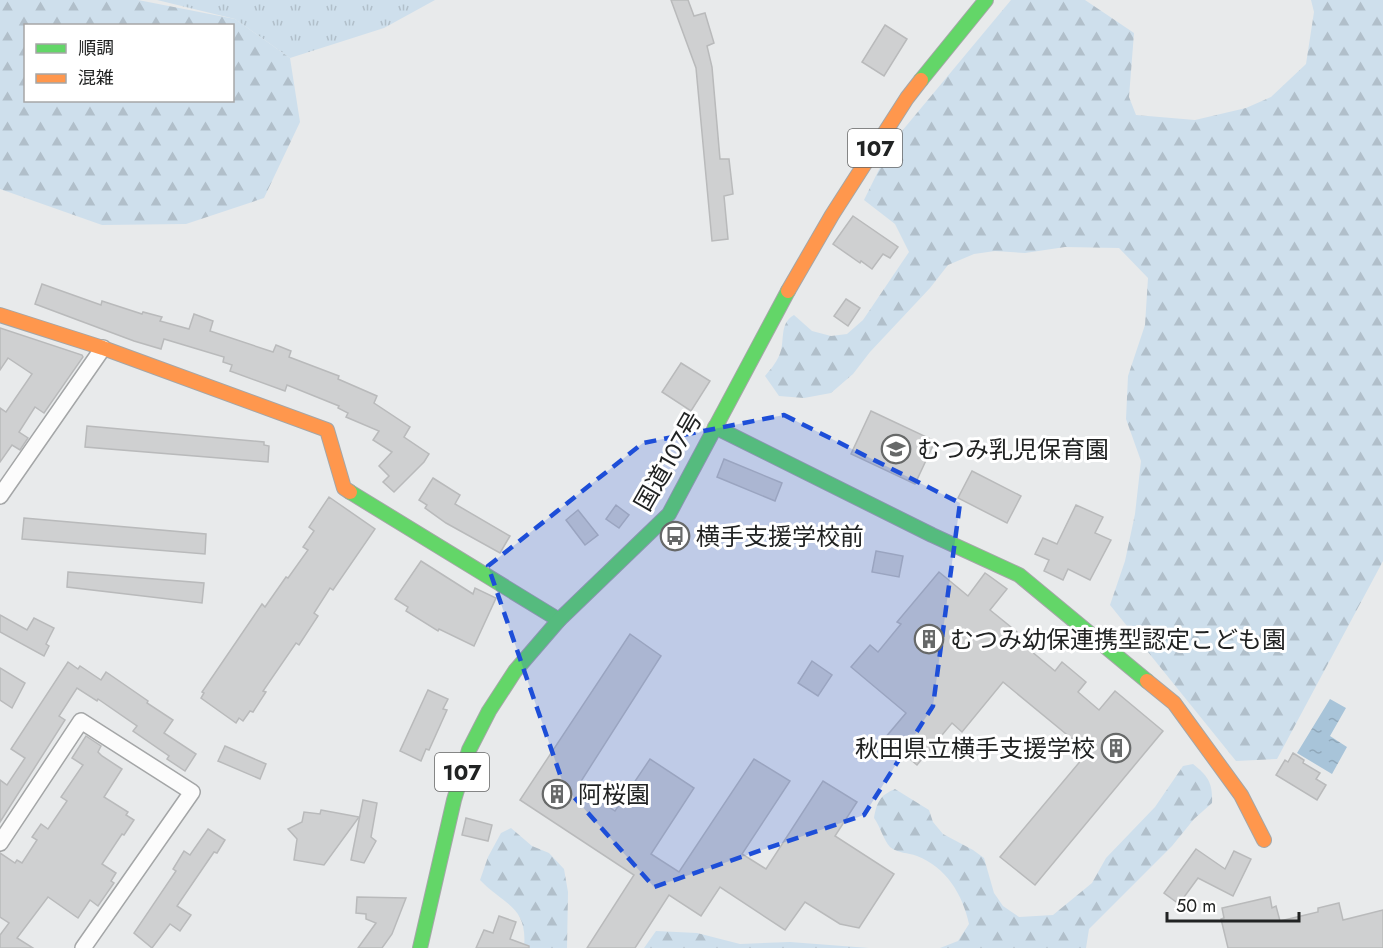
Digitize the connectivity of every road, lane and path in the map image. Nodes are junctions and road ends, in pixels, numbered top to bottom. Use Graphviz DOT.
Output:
graph roads {
  1 [pos="986,0"];
  2 [pos="0,315"];
  3 [pos="103,348"];
  4 [pos="715,427"];
  5 [pos="0,496"];
  6 [pos="559,620"];
  7 [pos="1264,840"];
  8 [pos="0,843"];
  9 [pos="83,948"];
  10 [pos="420,948"];
  1 -- 4 [label="main road, 国道107号 / 107"];
  2 -- 3 [label="main road"];
  3 -- 5 [label="street"];
  3 -- 6 [label="main road"];
  4 -- 6 [label="main road, 国道107号 / 107"];
  4 -- 7 [label="main road"];
  6 -- 10 [label="main road, 国道107号 / 107"];
  8 -- 9 [label="street"];
}
